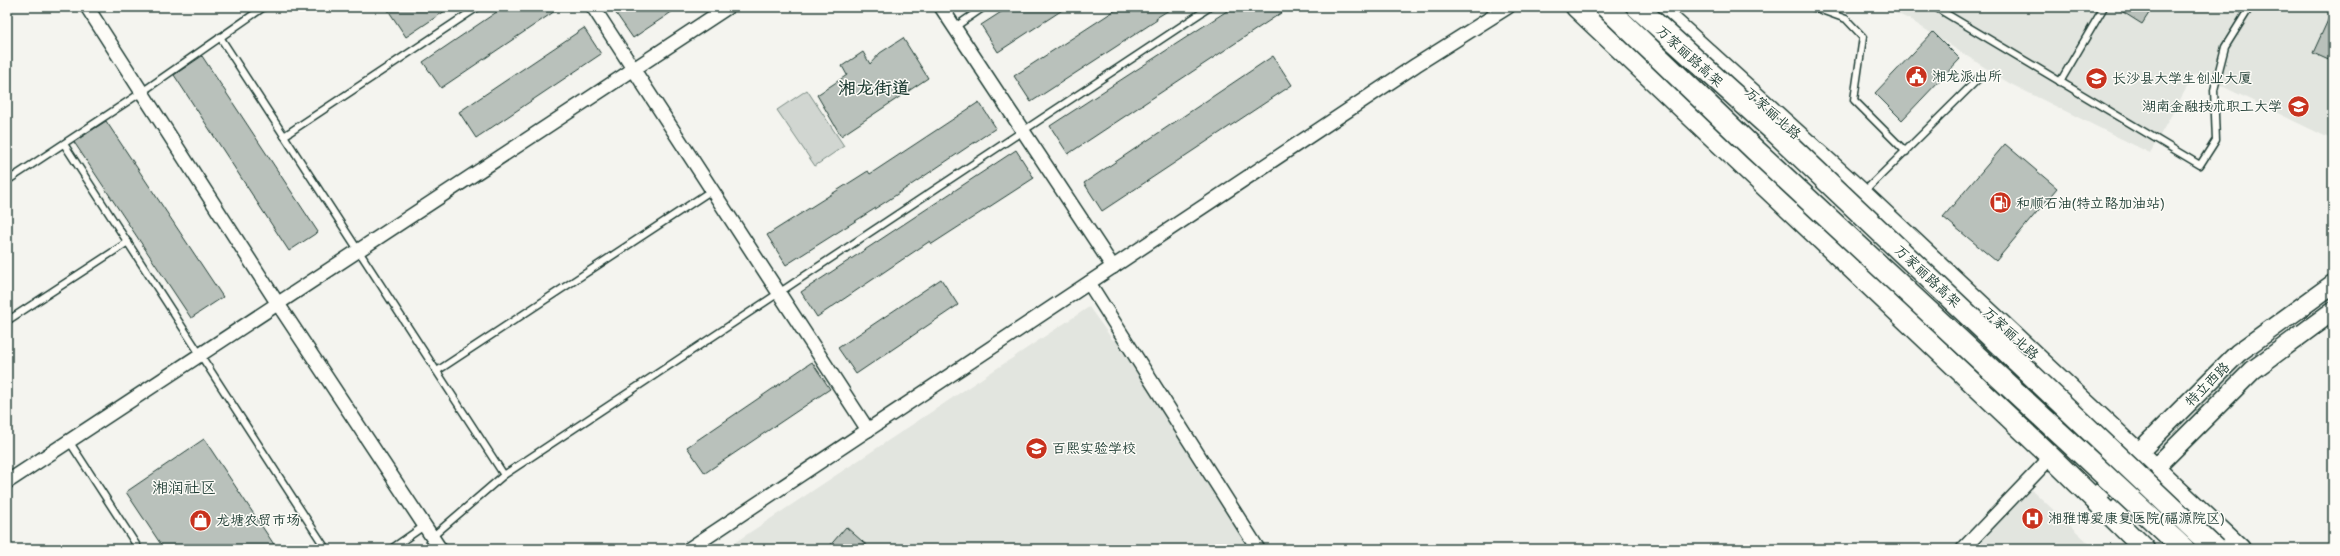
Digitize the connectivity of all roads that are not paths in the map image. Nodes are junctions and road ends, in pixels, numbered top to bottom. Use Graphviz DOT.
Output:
graph roads {
  1 [pos="87,7"];
  2 [pos="264,7"];
  3 [pos="478,7"];
  4 [pos="593,7"];
  5 [pos="728,7"];
  6 [pos="942,7"];
  7 [pos="984,7"];
  8 [pos="1210,7"];
  9 [pos="1508,7"];
  10 [pos="1576,7"];
  11 [pos="1606,7"];
  12 [pos="1637,7"];
  13 [pos="1656,7"];
  14 [pos="1813,7"];
  15 [pos="1935,7"];
  16 [pos="2104,7"];
  17 [pos="2250,7"];
  18 [pos="955,27"];
  19 [pos="220,37"];
  20 [pos="634,69"];
  21 [pos="1979,78"];
  22 [pos="2060,82"];
  23 [pos="142,92"];
  24 [pos="1023,131"];
  25 [pos="284,136"];
  26 [pos="64,144"];
  27 [pos="1906,152"];
  28 [pos="7,181"];
  29 [pos="712,190"];
  30 [pos="1862,194"];
  31 [pos="128,242"];
  32 [pos="358,251"];
  33 [pos="1114,267"];
  34 [pos="1089,283"];
  35 [pos="2333,284"];
  36 [pos="780,294"];
  37 [pos="278,304"];
  38 [pos="2333,311"];
  39 [pos="7,321"];
  40 [pos="200,354"];
  41 [pos="436,371"];
  42 [pos="868,430"];
  43 [pos="70,441"];
  44 [pos="2139,452"];
  45 [pos="2051,457"];
  46 [pos="2155,468"];
  47 [pos="504,476"];
  48 [pos="7,482"];
  49 [pos="2094,500"];
  50 [pos="2111,517"];
  51 [pos="428,531"];
  52 [pos="139,549"];
  53 [pos="326,549"];
  54 [pos="390,549"];
  55 [pos="440,549"];
  56 [pos="689,549"];
  57 [pos="1258,549"];
  58 [pos="1963,549"];
  59 [pos="2145,549"];
  60 [pos="2184,549"];
  61 [pos="2215,549"];
  62 [pos="2240,549"];
  1 -- 23 [label="street"];
  2 -- 19 [label="lane"];
  3 -- 25 [label="lane"];
  4 -- 20 [label="street"];
  5 -- 20 [label="street"];
  6 -- 18 [label="street"];
  7 -- 18 [label="lane"];
  8 -- 24 [label="lane"];
  9 -- 33 [label="street"];
  10 -- 45 [label="main road"];
  11 -- 60 [label="highway, 万家丽路高架, bridge"];
  12 -- 61 [label="highway, 万家丽路高架, bridge"];
  13 -- 30 [label="main road, 万家丽北路"];
  14 -- 27 [label="lane"];
  15 -- 22 [label="lane"];
  16 -- 22 [label="lane"];
  17 -- 22 [label="lane"];
  18 -- 24 [label="street"];
  19 -- 23 [label="lane"];
  19 -- 25 [label="lane"];
  20 -- 29 [label="street"];
  20 -- 32 [label="street"];
  21 -- 27 [label="lane"];
  23 -- 26 [label="lane"];
  23 -- 37 [label="street"];
  24 -- 33 [label="street"];
  24 -- 36 [label="lane"];
  25 -- 32 [label="lane"];
  26 -- 28 [label="lane"];
  26 -- 31 [label="lane"];
  27 -- 30 [label="lane"];
  29 -- 36 [label="street"];
  29 -- 41 [label="lane"];
  30 -- 44 [label="main road, 万家丽北路"];
  31 -- 39 [label="lane"];
  31 -- 40 [label="lane"];
  32 -- 37 [label="street"];
  32 -- 41 [label="lane"];
  33 -- 34 [label="street"];
  34 -- 42 [label="street"];
  34 -- 57 [label="street"];
  35 -- 44 [label="main road, 特立西路"];
  36 -- 42 [label="street"];
  36 -- 47 [label="lane"];
  37 -- 40 [label="street"];
  37 -- 51 [label="street"];
  38 -- 46 [label="main road, 特立西路"];
  40 -- 43 [label="street"];
  40 -- 53 [label="lane"];
  41 -- 47 [label="lane"];
  42 -- 56 [label="street"];
  43 -- 48 [label="street"];
  43 -- 52 [label="lane"];
  44 -- 46 [label="main road, 万家丽北路"];
  44 -- 49 [label="main road, 特立西路"];
  45 -- 49 [label="main road"];
  45 -- 58 [label="street"];
  46 -- 50 [label="main road, 特立西路"];
  46 -- 62 [label="main road, 万家丽北路"];
  47 -- 51 [label="lane"];
  49 -- 50 [label="main road"];
  50 -- 59 [label="main road"];
  51 -- 54 [label="lane"];
  51 -- 55 [label="street"];
}
